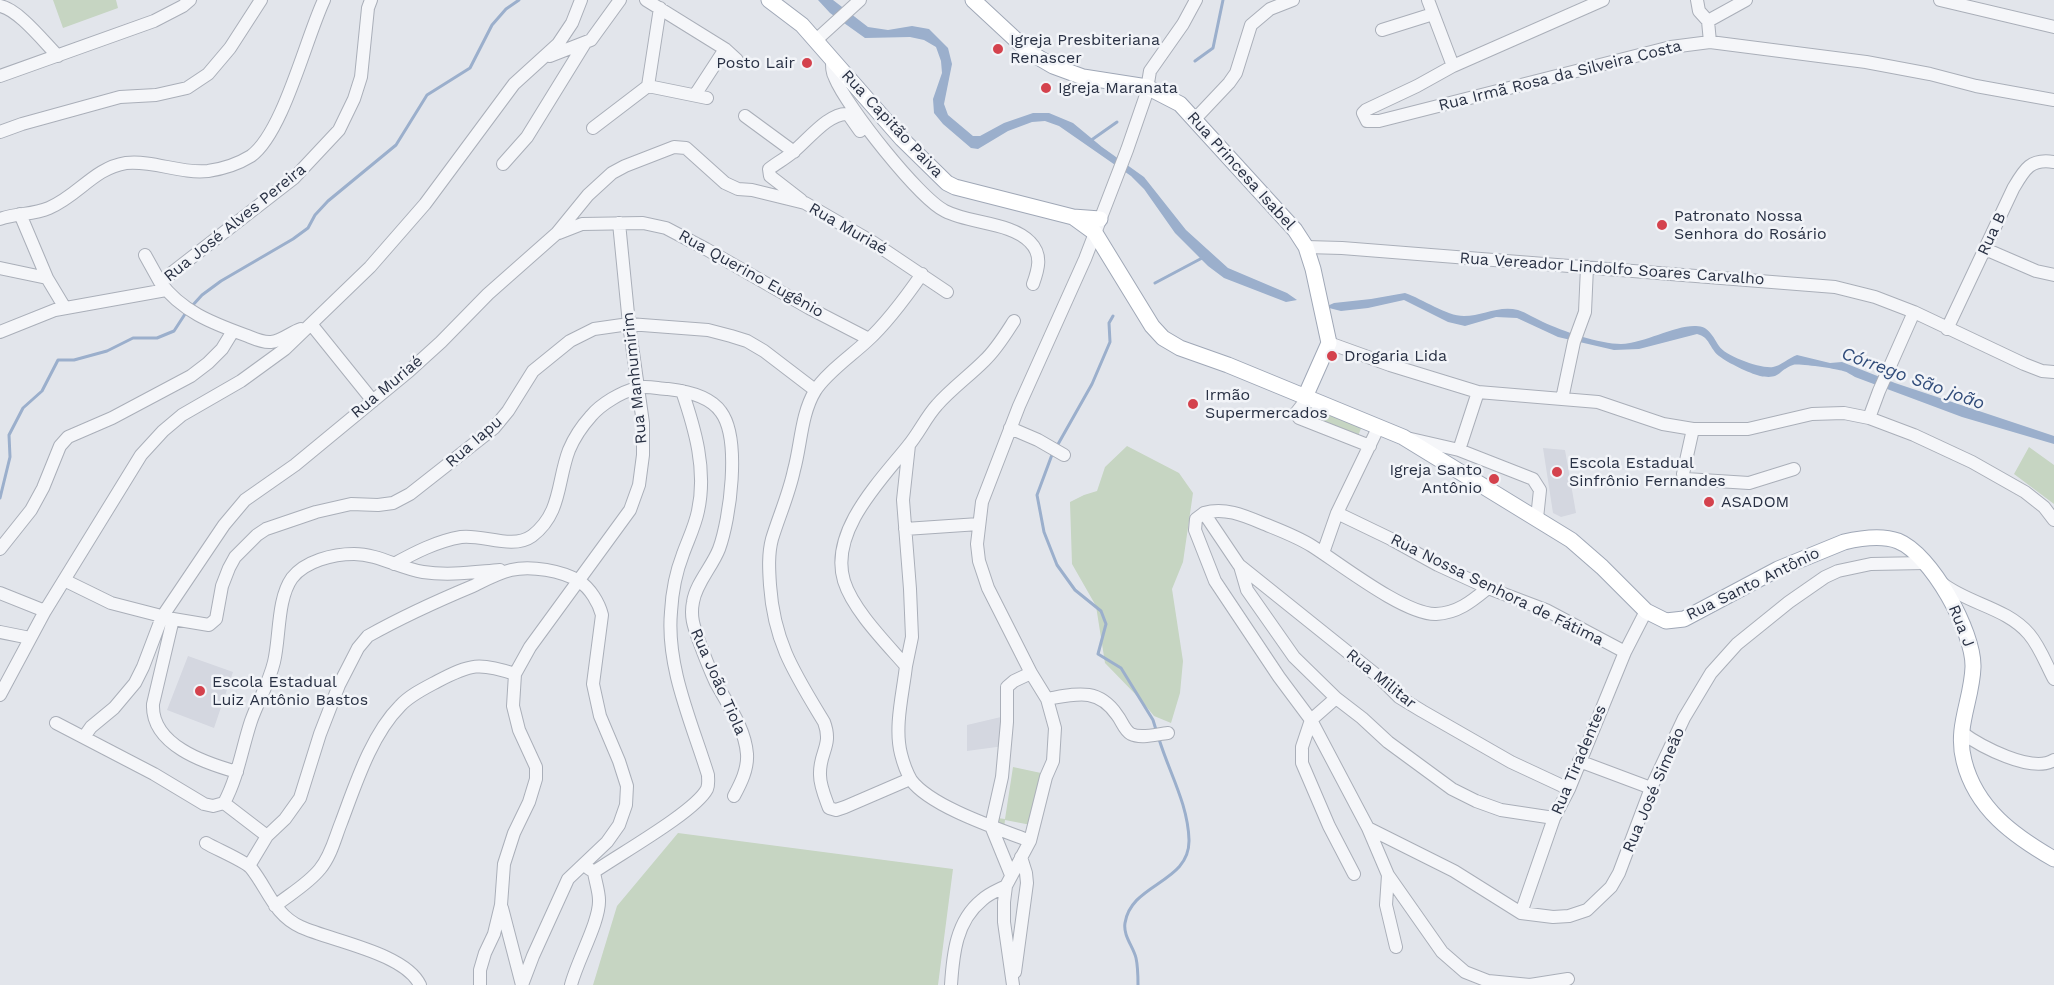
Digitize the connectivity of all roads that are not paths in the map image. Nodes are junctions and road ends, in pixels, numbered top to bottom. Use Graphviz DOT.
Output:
graph roads {
  1 [pos="261,0"];
  2 [pos="324,0"];
  3 [pos="371,0"];
  4 [pos="580,0"];
  5 [pos="620,0"];
  6 [pos="646,0"];
  7 [pos="769,0"];
  8 [pos="973,0"];
  9 [pos="1196,0"];
  10 [pos="1293,0"];
  11 [pos="1428,0"];
  12 [pos="1603,0"];
  13 [pos="1697,0"];
  14 [pos="1746,0"];
  15 [pos="1940,0"];
  16 [pos="185,2"];
  17 [pos="855,4"];
  18 [pos="2,6"];
  19 [pos="660,8"];
  20 [pos="1433,14"];
  21 [pos="1708,21"];
  22 [pos="2054,27"];
  23 [pos="1382,30"];
  24 [pos="815,41"];
  25 [pos="1710,42"];
  26 [pos="585,44"];
  27 [pos="724,49"];
  28 [pos="58,56"];
  29 [pos="546,57"];
  30 [pos="737,60"];
  31 [pos="832,60"];
  32 [pos="1453,66"];
  33 [pos="0,76"];
  34 [pos="648,86"];
  35 [pos="1146,91"];
  36 [pos="2054,100"];
  37 [pos="746,116"];
  38 [pos="1195,119"];
  39 [pos="593,128"];
  40 [pos="0,132"];
  41 [pos="883,147"];
  42 [pos="794,152"];
  43 [pos="2054,162"];
  44 [pos="503,164"];
  45 [pos="805,203"];
  46 [pos="20,214"];
  47 [pos="0,219"];
  48 [pos="619,223"];
  49 [pos="1097,226"];
  50 [pos="557,233"];
  51 [pos="1306,247"];
  52 [pos="1984,249"];
  53 [pos="144,255"];
  54 [pos="1587,267"];
  55 [pos="0,268"];
  56 [pos="922,274"];
  57 [pos="2054,275"];
  58 [pos="47,278"];
  59 [pos="1033,284"];
  60 [pos="163,286"];
  61 [pos="947,292"];
  62 [pos="65,308"];
  63 [pos="1914,312"];
  64 [pos="1014,321"];
  65 [pos="629,324"];
  66 [pos="309,325"];
  67 [pos="1947,329"];
  68 [pos="233,331"];
  69 [pos="0,332"];
  70 [pos="870,339"];
  71 [pos="1329,343"];
  72 [pos="2054,372"];
  73 [pos="638,387"];
  74 [pos="815,390"];
  75 [pos="682,391"];
  76 [pos="1478,392"];
  77 [pos="1305,397"];
  78 [pos="1562,399"];
  79 [pos="373,401"];
  80 [pos="1869,418"];
  81 [pos="1379,426"];
  82 [pos="1010,428"];
  83 [pos="1693,429"];
  84 [pos="1403,437"];
  85 [pos="909,446"];
  86 [pos="1370,446"];
  87 [pos="1460,450"];
  88 [pos="1061,453"];
  89 [pos="1794,469"];
  90 [pos="1204,513"];
  91 [pos="1337,513"];
  92 [pos="1537,518"];
  93 [pos="2054,520"];
  94 [pos="979,524"];
  95 [pos="904,529"];
  96 [pos="0,549"];
  97 [pos="1323,553"];
  98 [pos="394,564"];
  99 [pos="1925,564"];
  100 [pos="1239,565"];
  101 [pos="511,570"];
  102 [pos="64,580"];
  103 [pos="580,581"];
  104 [pos="1940,581"];
  105 [pos="1488,588"];
  106 [pos="0,593"];
  107 [pos="45,611"];
  108 [pos="1646,611"];
  109 [pos="167,618"];
  110 [pos="0,632"];
  111 [pos="30,638"];
  112 [pos="1625,652"];
  113 [pos="906,666"];
  114 [pos="515,674"];
  115 [pos="1031,674"];
  116 [pos="2054,679"];
  117 [pos="0,695"];
  118 [pos="1336,698"];
  119 [pos="1047,699"];
  120 [pos="1311,720"];
  121 [pos="56,723"];
  122 [pos="1961,732"];
  123 [pos="1165,733"];
  124 [pos="84,737"];
  125 [pos="2054,760"];
  126 [pos="1580,761"];
  127 [pos="237,772"];
  128 [pos="910,779"];
  129 [pos="1652,788"];
  130 [pos="1569,789"];
  131 [pos="734,796"];
  132 [pos="224,803"];
  133 [pos="1554,818"];
  134 [pos="991,826"];
  135 [pos="1368,828"];
  136 [pos="267,836"];
  137 [pos="1030,840"];
  138 [pos="206,843"];
  139 [pos="1022,857"];
  140 [pos="2054,859"];
  141 [pos="582,865"];
  142 [pos="249,866"];
  143 [pos="594,872"];
  144 [pos="1353,874"];
  145 [pos="1388,875"];
  146 [pos="1008,880"];
  147 [pos="501,905"];
  148 [pos="275,906"];
  149 [pos="1521,913"];
  150 [pos="1396,947"];
  151 [pos="1465,972"];
  152 [pos="1568,979"];
  153 [pos="420,985"];
  154 [pos="480,985"];
  155 [pos="522,985"];
  156 [pos="571,985"];
  157 [pos="951,985"];
  158 [pos="1013,985"];
  159 [pos="1472,985"];
  160 [pos="1530,985"];
  1 -- 40 [label="street"];
  2 -- 46 [label="street"];
  3 -- 60 [label="street, Rua José Alves Pereira"];
  4 -- 29 [label="street"];
  5 -- 26 [label="street"];
  6 -- 19 [label="street"];
  7 -- 24 [label="main road, Rua Capitão Paiva"];
  8 -- 35 [label="main road, Rua Princesa Isabel"];
  9 -- 35 [label="street"];
  10 -- 38 [label="street"];
  11 -- 20 [label="street"];
  12 -- 32 [label="street"];
  13 -- 21 [label="street"];
  14 -- 21 [label="street"];
  15 -- 22 [label="street"];
  16 -- 28 [label="street"];
  17 -- 24 [label="street"];
  18 -- 28 [label="street"];
  19 -- 27 [label="street"];
  19 -- 34 [label="street"];
  20 -- 23 [label="street"];
  20 -- 32 [label="street"];
  21 -- 25 [label="street"];
  24 -- 31 [label="main road, Rua Capitão Paiva"];
  25 -- 32 [label="street, Rua Irmã Rosa da Silveira Costa"];
  25 -- 36 [label="street, Rua Irmã Rosa da Silveira Costa"];
  26 -- 29 [label="street"];
  26 -- 44 [label="street"];
  27 -- 30 [label="street"];
  27 -- 34 [label="street"];
  28 -- 33 [label="street"];
  29 -- 66 [label="street"];
  31 -- 41 [label="street"];
  31 -- 49 [label="main road, Rua Capitão Paiva"];
  34 -- 39 [label="street"];
  35 -- 38 [label="main road, Rua Princesa Isabel"];
  35 -- 49 [label="street"];
  37 -- 42 [label="street"];
  38 -- 51 [label="main road, Rua Princesa Isabel"];
  41 -- 42 [label="street"];
  41 -- 59 [label="street"];
  42 -- 45 [label="street"];
  43 -- 52 [label="street, Rua B"];
  45 -- 50 [label="street, Rua Muriaé"];
  45 -- 56 [label="street, Rua Muriaé"];
  46 -- 47 [label="street"];
  46 -- 58 [label="street"];
  48 -- 50 [label="street, Rua Querino Eugênio"];
  48 -- 65 [label="street, Rua Manhumirim"];
  48 -- 70 [label="street, Rua Querino Eugênio"];
  49 -- 77 [label="main road, Rua Santo Antônio"];
  49 -- 82 [label="street"];
  50 -- 79 [label="street, Rua Muriaé"];
  51 -- 54 [label="street, Rua Vereador Lindolfo Soares Carvalho"];
  51 -- 71 [label="main road, Rua Princesa Isabel"];
  52 -- 57 [label="street"];
  52 -- 67 [label="street, Rua B"];
  53 -- 60 [label="street"];
  54 -- 63 [label="street, Rua Vereador Lindolfo Soares Carvalho"];
  54 -- 78 [label="street"];
  55 -- 58 [label="street"];
  56 -- 61 [label="street, Rua Muriaé"];
  56 -- 70 [label="street"];
  58 -- 62 [label="street"];
  60 -- 62 [label="street, Rua José Alves Pereira"];
  60 -- 68 [label="street"];
  62 -- 69 [label="street, Rua José Alves Pereira"];
  63 -- 67 [label="street, Rua Vereador Lindolfo Soares Carvalho"];
  63 -- 80 [label="street"];
  64 -- 85 [label="street"];
  65 -- 73 [label="street, Rua Manhumirim"];
  65 -- 74 [label="street, Rua Iapu"];
  65 -- 109 [label="street, Rua Iapu"];
  66 -- 68 [label="street"];
  66 -- 79 [label="street"];
  66 -- 102 [label="street"];
  67 -- 72 [label="street, Rua Vereador Lindolfo Soares Carvalho"];
  68 -- 96 [label="street"];
  70 -- 74 [label="street"];
  71 -- 76 [label="street"];
  71 -- 77 [label="main road"];
  73 -- 75 [label="street, Rua João Tiola"];
  73 -- 98 [label="street"];
  73 -- 103 [label="street, Rua Manhumirim"];
  74 -- 128 [label="street"];
  75 -- 131 [label="street, Rua João Tiola"];
  75 -- 143 [label="street"];
  76 -- 78 [label="street"];
  76 -- 87 [label="street"];
  77 -- 81 [label="main road, Rua Santo Antônio"];
  77 -- 86 [label="street"];
  78 -- 83 [label="street"];
  79 -- 109 [label="street, Rua Muriaé"];
  80 -- 83 [label="street"];
  80 -- 93 [label="street"];
  81 -- 84 [label="main road, Rua Santo Antônio"];
  81 -- 86 [label="street"];
  82 -- 88 [label="street"];
  82 -- 94 [label="street"];
  83 -- 89 [label="street"];
  84 -- 87 [label="street, Rua Santo Antônio"];
  84 -- 92 [label="main road, Rua Santo Antônio"];
  85 -- 95 [label="street"];
  85 -- 113 [label="street"];
  86 -- 91 [label="street"];
  87 -- 92 [label="street, Rua Santo Antônio"];
  90 -- 97 [label="street"];
  90 -- 100 [label="street"];
  90 -- 120 [label="street"];
  91 -- 97 [label="street"];
  91 -- 105 [label="street, Rua Nossa Senhora de Fátima"];
  92 -- 108 [label="main road, Rua Santo Antônio"];
  94 -- 95 [label="street"];
  94 -- 115 [label="street"];
  95 -- 113 [label="street"];
  97 -- 105 [label="street"];
  98 -- 101 [label="street"];
  98 -- 127 [label="street"];
  99 -- 104 [label="main road, Rua J"];
  99 -- 108 [label="main road, Rua Santo Antônio"];
  99 -- 129 [label="street, Rua José Simeão"];
  100 -- 118 [label="street"];
  100 -- 130 [label="street, Rua Militar"];
  101 -- 103 [label="street"];
  101 -- 136 [label="street"];
  102 -- 107 [label="street"];
  102 -- 109 [label="street"];
  103 -- 114 [label="street, Rua Manhumirim"];
  103 -- 141 [label="street"];
  104 -- 116 [label="street"];
  104 -- 122 [label="main road, Rua J"];
  105 -- 112 [label="street, Rua Nossa Senhora de Fátima"];
  106 -- 107 [label="street"];
  107 -- 111 [label="street"];
  108 -- 112 [label="street, Rua Tiradentes"];
  109 -- 124 [label="street"];
  109 -- 127 [label="street"];
  110 -- 111 [label="street"];
  111 -- 117 [label="street"];
  112 -- 126 [label="street, Rua Tiradentes"];
  113 -- 128 [label="street"];
  114 -- 147 [label="street"];
  114 -- 148 [label="street"];
  115 -- 119 [label="street"];
  115 -- 134 [label="street"];
  118 -- 120 [label="street"];
  118 -- 133 [label="street"];
  119 -- 123 [label="street"];
  119 -- 137 [label="street"];
  120 -- 135 [label="street"];
  120 -- 144 [label="street"];
  121 -- 124 [label="street"];
  122 -- 125 [label="street"];
  122 -- 140 [label="main road, Rua J"];
  124 -- 132 [label="street"];
  126 -- 129 [label="street"];
  126 -- 130 [label="street, Rua Tiradentes"];
  127 -- 132 [label="street"];
  128 -- 134 [label="street"];
  129 -- 149 [label="street, Rua José Simeão"];
  130 -- 133 [label="street, Rua Tiradentes"];
  132 -- 136 [label="street"];
  133 -- 149 [label="street, Rua Tiradentes"];
  134 -- 137 [label="street"];
  134 -- 146 [label="street"];
  135 -- 145 [label="street"];
  135 -- 149 [label="street, Rua José Simeão"];
  136 -- 142 [label="street"];
  137 -- 139 [label="street"];
  138 -- 142 [label="street"];
  139 -- 146 [label="street"];
  139 -- 158 [label="street"];
  141 -- 143 [label="street"];
  141 -- 155 [label="street"];
  142 -- 148 [label="street"];
  143 -- 156 [label="street"];
  145 -- 150 [label="street"];
  145 -- 151 [label="street"];
  146 -- 157 [label="street"];
  146 -- 158 [label="street"];
  147 -- 154 [label="street"];
  147 -- 155 [label="street"];
  148 -- 153 [label="street"];
  151 -- 159 [label="street"];
  151 -- 160 [label="street"];
  152 -- 160 [label="street"];
}
